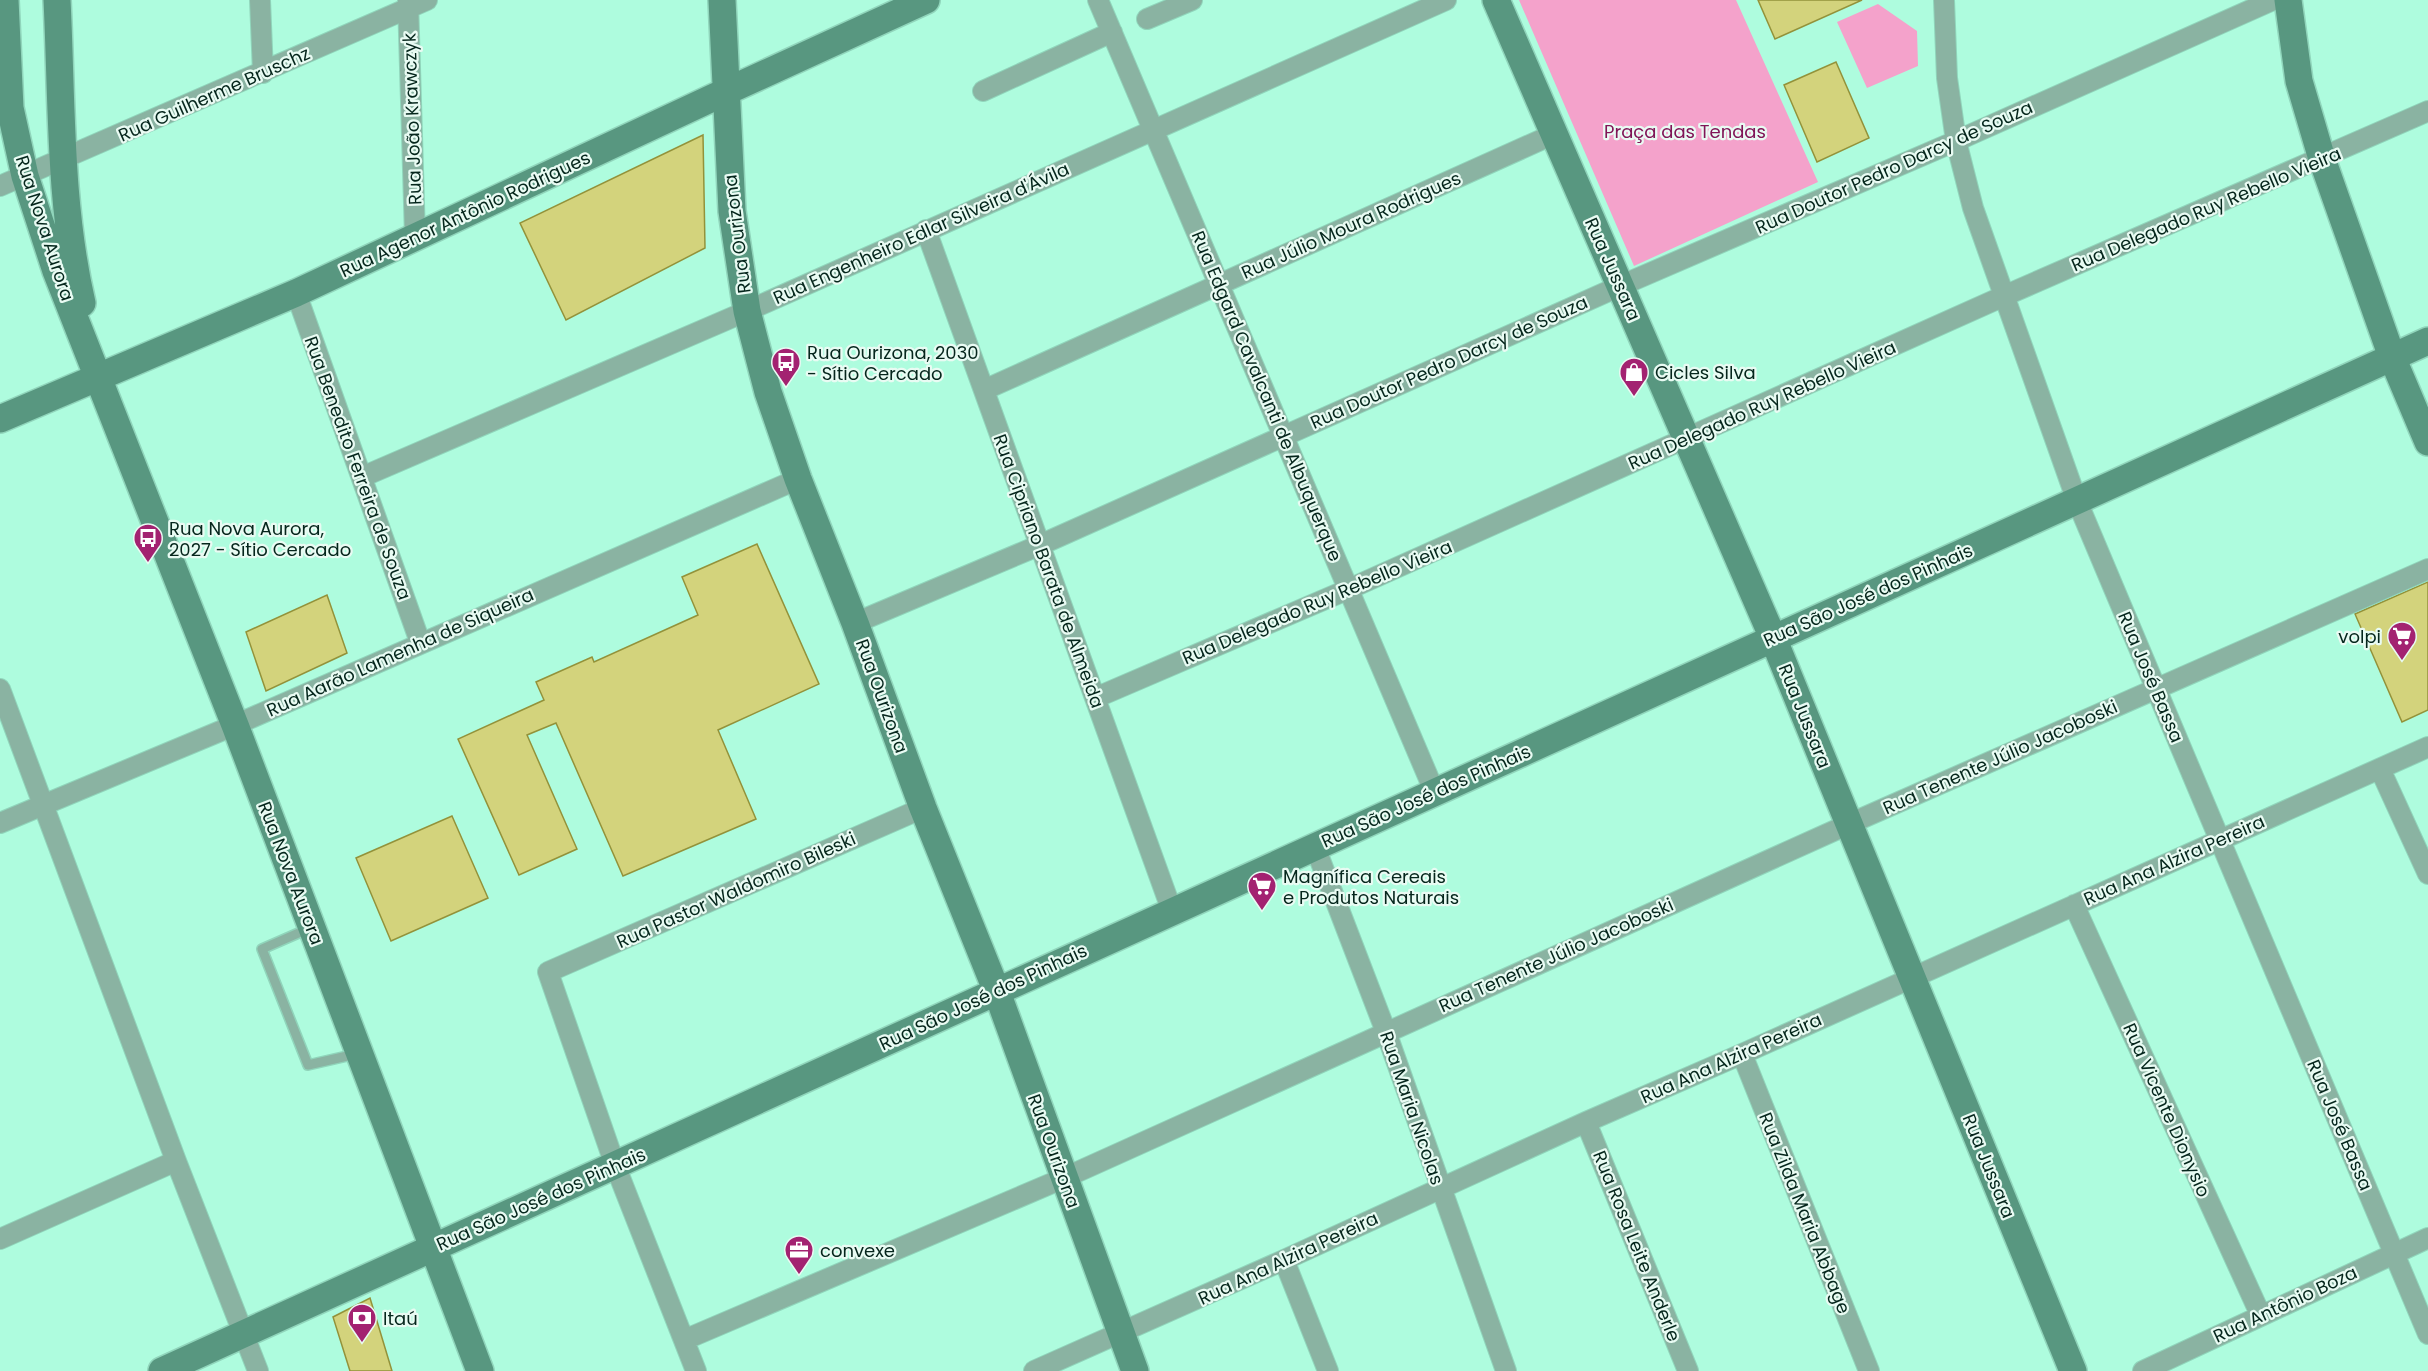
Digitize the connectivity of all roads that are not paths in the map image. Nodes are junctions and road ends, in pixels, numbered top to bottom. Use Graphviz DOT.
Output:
graph roads {
  1 [pos="57,0"];
  2 [pos="260,0"];
  3 [pos="427,0"];
  4 [pos="722,0"];
  5 [pos="926,0"];
  6 [pos="1098,0"];
  7 [pos="1192,0"];
  8 [pos="1446,0"];
  9 [pos="1496,0"];
  10 [pos="1944,0"];
  11 [pos="2273,0"];
  12 [pos="2288,0"];
  13 [pos="4,3"];
  14 [pos="409,4"];
  15 [pos="1147,19"];
  16 [pos="1112,32"];
  17 [pos="263,73"];
  18 [pos="983,91"];
  19 [pos="725,92"];
  20 [pos="2428,111"];
  21 [pos="1153,129"];
  22 [pos="1554,134"];
  23 [pos="1956,141"];
  24 [pos="2322,159"];
  25 [pos="63,160"];
  26 [pos="25,176"];
  27 [pos="0,186"];
  28 [pos="926,230"];
  29 [pos="415,237"];
  30 [pos="1219,284"];
  31 [pos="1620,286"];
  32 [pos="296,293"];
  33 [pos="2004,296"];
  34 [pos="747,311"];
  35 [pos="2428,341"];
  36 [pos="2392,357"];
  37 [pos="98,376"];
  38 [pos="984,390"];
  39 [pos="0,419"];
  40 [pos="1284,436"];
  41 [pos="1687,439"];
  42 [pos="2428,442"];
  43 [pos="362,477"];
  44 [pos="798,479"];
  45 [pos="2077,501"];
  46 [pos="1040,545"];
  47 [pos="2428,569"];
  48 [pos="1349,589"];
  49 [pos="855,623"];
  50 [pos="1773,638"];
  51 [pos="420,642"];
  52 [pos="2156,688"];
  53 [pos="0,689"];
  54 [pos="1095,698"];
  55 [pos="235,725"];
  56 [pos="2428,747"];
  57 [pos="2379,769"];
  58 [pos="1435,793"];
  59 [pos="45,805"];
  60 [pos="923,808"];
  61 [pos="0,824"];
  62 [pos="1849,824"];
  63 [pos="2220,839"];
  64 [pos="1315,847"];
  65 [pos="2428,874"];
  66 [pos="2074,905"];
  67 [pos="1172,911"];
  68 [pos="311,927"];
  69 [pos="1912,977"];
  70 [pos="997,992"];
  71 [pos="1386,1032"];
  72 [pos="358,1053"];
  73 [pos="1742,1054"];
  74 [pos="1586,1122"];
  75 [pos="176,1161"];
  76 [pos="615,1165"];
  77 [pos="1064,1178"];
  78 [pos="1439,1188"];
  79 [pos="2428,1238"];
  80 [pos="0,1239"];
  81 [pos="432,1248"];
  82 [pos="2394,1253"];
  83 [pos="1284,1260"];
  84 [pos="2261,1316"];
  85 [pos="244,1333"];
  86 [pos="1121,1334"];
  87 [pos="2428,1334"];
  88 [pos="684,1340"];
  89 [pos="162,1371"];
  90 [pos="258,1371"];
  91 [pos="480,1371"];
  92 [pos="696,1371"];
  93 [pos="1034,1371"];
  94 [pos="1135,1371"];
  95 [pos="1328,1371"];
  96 [pos="1506,1371"];
  97 [pos="1688,1371"];
  98 [pos="1869,1371"];
  99 [pos="2073,1371"];
  100 [pos="2143,1371"];
  1 -- 25 [label="street, Rua Nova Aurora"];
  2 -- 17 [label="street"];
  3 -- 14 [label="street, Rua Guilherme Bruschz"];
  4 -- 19 [label="street, Rua Ourizona"];
  5 -- 19 [label="street, Rua Agenor Antônio Rodrigues"];
  6 -- 16 [label="street, Rua Edgard Cavalcanti de Albuquerque"];
  7 -- 15 [label="street"];
  8 -- 21 [label="street, Rua Engenheiro Edlar Silveira d'Ávila"];
  9 -- 22 [label="street, Rua Jussara"];
  10 -- 23 [label="street, Rua José Bassa"];
  11 -- 23 [label="street, Rua Doutor Pedro Darcy de Souza"];
  12 -- 24 [label="street"];
  13 -- 26 [label="street, Rua Nova Aurora"];
  14 -- 17 [label="street, Rua Guilherme Bruschz"];
  14 -- 29 [label="street, Rua João Krawczyk"];
  16 -- 18 [label="street"];
  16 -- 21 [label="street, Rua Edgard Cavalcanti de Albuquerque"];
  17 -- 25 [label="street, Rua Guilherme Bruschz"];
  19 -- 29 [label="street, Rua Agenor Antônio Rodrigues"];
  19 -- 34 [label="street, Rua Ourizona"];
  20 -- 24 [label="street, Rua Delegado Ruy Rebello Vieira"];
  21 -- 28 [label="street, Rua Engenheiro Edlar Silveira d'Ávila"];
  21 -- 30 [label="street, Rua Edgard Cavalcanti de Albuquerque"];
  22 -- 30 [label="street, Rua Júlio Moura Rodrigues"];
  22 -- 31 [label="street, Rua Jussara"];
  23 -- 31 [label="street, Rua Doutor Pedro Darcy de Souza"];
  23 -- 33 [label="street, Rua José Bassa"];
  24 -- 33 [label="street, Rua Delegado Ruy Rebello Vieira"];
  24 -- 36 [label="street"];
  25 -- 26 [label="street, Rua Guilherme Bruschz"];
  25 -- 37 [label="street, Rua Nova Aurora"];
  26 -- 27 [label="street, Rua Guilherme Bruschz"];
  26 -- 37 [label="street, Rua Nova Aurora"];
  28 -- 34 [label="street, Rua Engenheiro Edlar Silveira d'Ávila"];
  28 -- 38 [label="street, Rua Cipriano Barata de Almeida"];
  29 -- 32 [label="street, Rua Agenor Antônio Rodrigues"];
  30 -- 38 [label="street, Rua Júlio Moura Rodrigues"];
  30 -- 40 [label="street, Rua Edgard Cavalcanti de Albuquerque"];
  31 -- 40 [label="street, Rua Doutor Pedro Darcy de Souza"];
  31 -- 41 [label="street, Rua Jussara"];
  32 -- 37 [label="street, Rua Agenor Antônio Rodrigues"];
  32 -- 43 [label="street, Rua Benedito Ferreira de Souza"];
  33 -- 41 [label="street, Rua Delegado Ruy Rebello Vieira"];
  33 -- 45 [label="street, Rua José Bassa"];
  34 -- 43 [label="street, Rua Engenheiro Edlar Silveira d'Ávila"];
  34 -- 44 [label="street, Rua Ourizona"];
  35 -- 36 [label="street, Rua São José dos Pinhais"];
  36 -- 42 [label="street"];
  36 -- 45 [label="street, Rua São José dos Pinhais"];
  37 -- 39 [label="street, Rua Agenor Antônio Rodrigues"];
  37 -- 55 [label="street, Rua Nova Aurora"];
  38 -- 46 [label="street, Rua Cipriano Barata de Almeida"];
  40 -- 46 [label="street, Rua Doutor Pedro Darcy de Souza"];
  40 -- 48 [label="street, Rua Edgard Cavalcanti de Albuquerque"];
  41 -- 48 [label="street, Rua Delegado Ruy Rebello Vieira"];
  41 -- 50 [label="street, Rua Jussara"];
  43 -- 51 [label="street, Rua Benedito Ferreira de Souza"];
  44 -- 49 [label="street, Rua Ourizona"];
  44 -- 51 [label="street, Rua Aarão Lamenha de Siqueira"];
  45 -- 50 [label="street, Rua São José dos Pinhais"];
  45 -- 52 [label="street, Rua José Bassa"];
  46 -- 49 [label="street, Rua Doutor Pedro Darcy de Souza"];
  46 -- 54 [label="street, Rua Cipriano Barata de Almeida"];
  47 -- 52 [label="street, Rua Tenente Júlio Jacoboski"];
  48 -- 54 [label="street, Rua Delegado Ruy Rebello Vieira"];
  48 -- 58 [label="street, Rua Edgard Cavalcanti de Albuquerque"];
  49 -- 60 [label="street, Rua Ourizona"];
  50 -- 58 [label="street, Rua São José dos Pinhais"];
  50 -- 62 [label="street, Rua Jussara"];
  51 -- 55 [label="street, Rua Aarão Lamenha de Siqueira"];
  52 -- 62 [label="street, Rua Tenente Júlio Jacoboski"];
  52 -- 63 [label="street, Rua José Bassa"];
  53 -- 59 [label="street"];
  54 -- 67 [label="street, Rua Cipriano Barata de Almeida"];
  55 -- 59 [label="street, Rua Aarão Lamenha de Siqueira"];
  55 -- 68 [label="street, Rua Nova Aurora"];
  56 -- 57 [label="street, Rua Ana Alzira Pereira"];
  57 -- 63 [label="street, Rua Ana Alzira Pereira"];
  57 -- 65 [label="street"];
  58 -- 64 [label="street, Rua São José dos Pinhais"];
  59 -- 61 [label="street, Rua Aarão Lamenha de Siqueira"];
  59 -- 75 [label="street"];
  60 -- 70 [label="street, Rua Ourizona"];
  60 -- 76 [label="street, Rua Pastor Waldomiro Bileski"];
  62 -- 69 [label="street, Rua Jussara"];
  62 -- 71 [label="street, Rua Tenente Júlio Jacoboski"];
  63 -- 66 [label="street, Rua Ana Alzira Pereira"];
  63 -- 82 [label="street, Rua José Bassa"];
  64 -- 67 [label="street, Rua São José dos Pinhais"];
  64 -- 71 [label="street, Rua Maria Nicolas"];
  66 -- 69 [label="street, Rua Ana Alzira Pereira"];
  66 -- 84 [label="street, Rua Vicente Dionysio"];
  67 -- 70 [label="street, Rua São José dos Pinhais"];
  68 -- 72 [label="street, Rua Nova Aurora"];
  68 -- 72 [label="lane"];
  69 -- 73 [label="street, Rua Ana Alzira Pereira"];
  69 -- 99 [label="street, Rua Jussara"];
  70 -- 76 [label="street, Rua São José dos Pinhais"];
  70 -- 77 [label="street, Rua Ourizona"];
  71 -- 77 [label="street, Rua Tenente Júlio Jacoboski"];
  71 -- 78 [label="street, Rua Maria Nicolas"];
  72 -- 81 [label="street, Rua Nova Aurora"];
  73 -- 74 [label="street, Rua Ana Alzira Pereira"];
  73 -- 98 [label="street, Rua Zilda Maria Abbage"];
  74 -- 78 [label="street, Rua Ana Alzira Pereira"];
  74 -- 97 [label="street, Rua Rosa Leite Anderle"];
  75 -- 80 [label="street"];
  75 -- 85 [label="street"];
  76 -- 81 [label="street, Rua São José dos Pinhais"];
  76 -- 88 [label="street"];
  77 -- 86 [label="street, Rua Ourizona"];
  77 -- 88 [label="street, Rua Tenente Júlio Jacoboski"];
  78 -- 83 [label="street, Rua Ana Alzira Pereira"];
  78 -- 96 [label="street, Rua Maria Nicolas"];
  79 -- 82 [label="street, Rua Antônio Boza"];
  81 -- 85 [label="street, Rua São José dos Pinhais"];
  81 -- 91 [label="street, Rua Nova Aurora"];
  82 -- 84 [label="street, Rua Antônio Boza"];
  82 -- 87 [label="street, Rua José Bassa"];
  83 -- 86 [label="street, Rua Ana Alzira Pereira"];
  83 -- 95 [label="street"];
  84 -- 100 [label="street, Rua Antônio Boza"];
  85 -- 89 [label="street, Rua São José dos Pinhais"];
  85 -- 90 [label="street"];
  86 -- 93 [label="street, Rua Ana Alzira Pereira"];
  86 -- 94 [label="street, Rua Ourizona"];
  88 -- 92 [label="street"];
}
